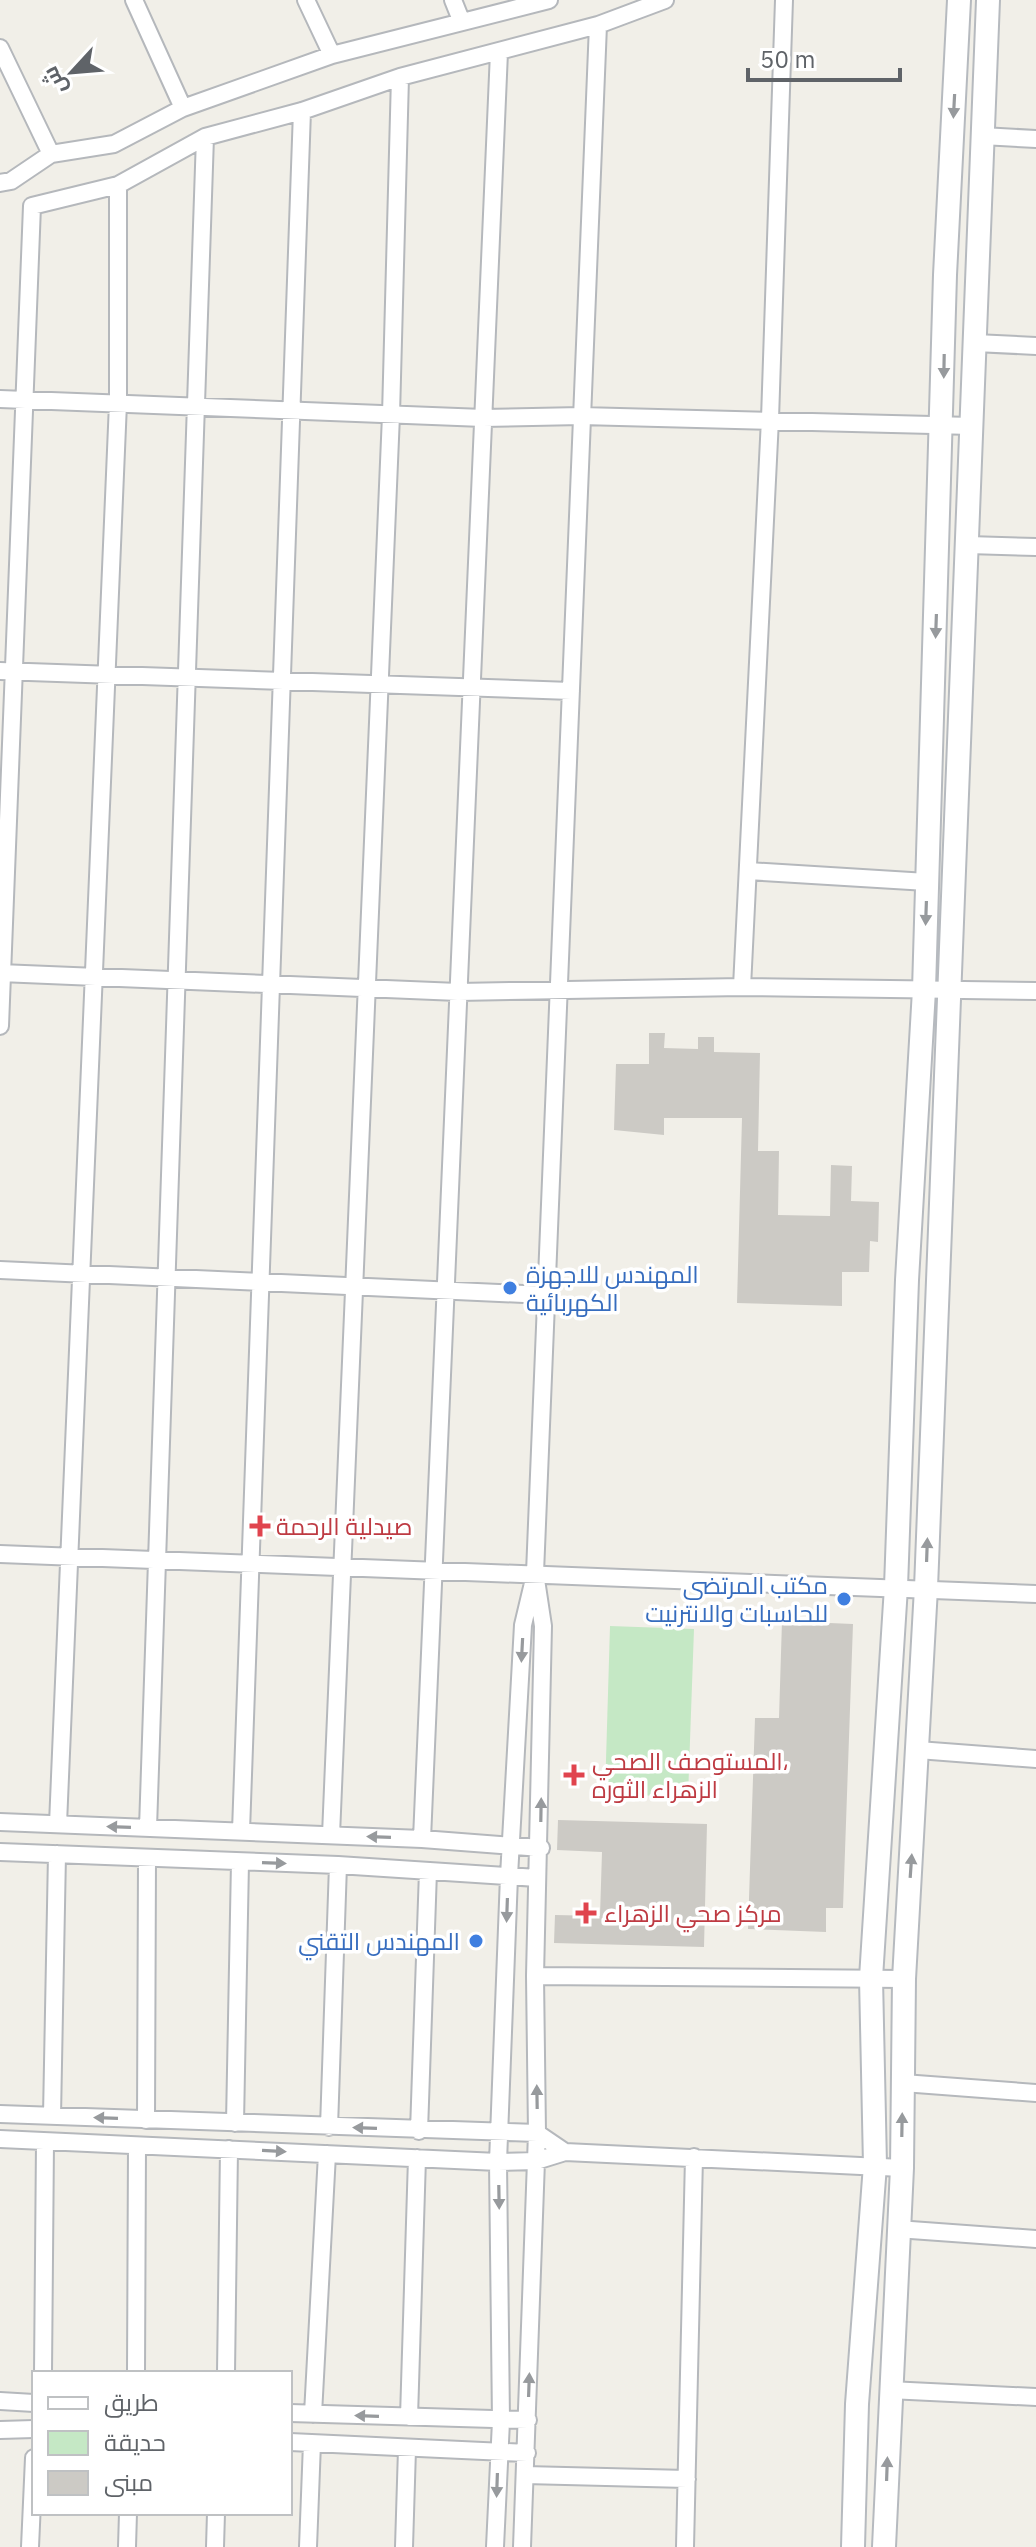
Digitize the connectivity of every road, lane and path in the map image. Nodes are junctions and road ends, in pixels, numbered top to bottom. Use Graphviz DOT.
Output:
graph roads {
  1 [pos="134,0"];
  2 [pos="306,0"];
  3 [pos="453,0"];
  4 [pos="549,0"];
  5 [pos="665,0"];
  6 [pos="784,0"];
  7 [pos="959,0"];
  8 [pos="988,0"];
  9 [pos="461,20"];
  10 [pos="598,25"];
  11 [pos="0,48"];
  12 [pos="499,52"];
  13 [pos="332,55"];
  14 [pos="400,77"];
  15 [pos="183,108"];
  16 [pos="302,111"];
  17 [pos="982,136"];
  18 [pos="205,137"];
  19 [pos="1036,139"];
  20 [pos="51,154"];
  21 [pos="0,183"];
  22 [pos="118,185"];
  23 [pos="975,343"];
  24 [pos="1036,346"];
  25 [pos="0,399"];
  26 [pos="27,400"];
  27 [pos="118,403"];
  28 [pos="195,408"];
  29 [pos="291,411"];
  30 [pos="391,415"];
  31 [pos="581,416"];
  32 [pos="483,418"];
  33 [pos="770,419"];
  34 [pos="943,425"];
  35 [pos="972,426"];
  36 [pos="968,545"];
  37 [pos="1036,547"];
  38 [pos="8,672"];
  39 [pos="106,675"];
  40 [pos="186,678"];
  41 [pos="282,681"];
  42 [pos="379,684"];
  43 [pos="471,688"];
  44 [pos="571,691"];
  45 [pos="748,871"];
  46 [pos="927,882"];
  47 [pos="1,974"];
  48 [pos="94,977"];
  49 [pos="176,982"];
  50 [pos="271,985"];
  51 [pos="742,987"];
  52 [pos="367,989"];
  53 [pos="558,989"];
  54 [pos="924,990"];
  55 [pos="948,990"];
  56 [pos="1036,991"];
  57 [pos="458,992"];
  58 [pos="0,1026"];
  59 [pos="0,1270"];
  60 [pos="81,1274"];
  61 [pos="166,1278"];
  62 [pos="260,1281"];
  63 [pos="354,1285"];
  64 [pos="446,1289"];
  65 [pos="545,1295"];
  66 [pos="0,1554"];
  67 [pos="70,1557"];
  68 [pos="157,1561"];
  69 [pos="250,1564"];
  70 [pos="342,1568"];
  71 [pos="434,1572"];
  72 [pos="535,1573"];
  73 [pos="896,1587"];
  74 [pos="926,1588"];
  75 [pos="1036,1594"];
  76 [pos="918,1750"];
  77 [pos="1036,1759"];
  78 [pos="0,1822"];
  79 [pos="58,1824"];
  80 [pos="148,1828"];
  81 [pos="241,1831"];
  82 [pos="331,1835"];
  83 [pos="422,1839"];
  84 [pos="511,1846"];
  85 [pos="541,1848"];
  86 [pos="0,1852"];
  87 [pos="57,1854"];
  88 [pos="147,1859"];
  89 [pos="240,1862"];
  90 [pos="338,1865"];
  91 [pos="428,1871"];
  92 [pos="509,1876"];
  93 [pos="537,1878"];
  94 [pos="535,1976"];
  95 [pos="871,1978"];
  96 [pos="904,1979"];
  97 [pos="903,2083"];
  98 [pos="1036,2093"];
  99 [pos="0,2114"];
  100 [pos="52,2116"];
  101 [pos="146,2120"];
  102 [pos="235,2123"];
  103 [pos="329,2127"];
  104 [pos="419,2131"];
  105 [pos="537,2133"];
  106 [pos="499,2134"];
  107 [pos="0,2139"];
  108 [pos="45,2142"];
  109 [pos="137,2146"];
  110 [pos="229,2149"];
  111 [pos="565,2152"];
  112 [pos="327,2154"];
  113 [pos="694,2157"];
  114 [pos="417,2158"];
  115 [pos="536,2161"];
  116 [pos="498,2162"];
  117 [pos="875,2165"];
  118 [pos="902,2168"];
  119 [pos="897,2229"];
  120 [pos="1036,2239"];
  121 [pos="43,2371"];
  122 [pos="136,2371"];
  123 [pos="226,2371"];
  124 [pos="889,2390"];
  125 [pos="1036,2397"];
  126 [pos="0,2401"];
  127 [pos="32,2403"];
  128 [pos="292,2413"];
  129 [pos="313,2414"];
  130 [pos="409,2417"];
  131 [pos="528,2420"];
  132 [pos="501,2421"];
  133 [pos="32,2429"];
  134 [pos="0,2430"];
  135 [pos="292,2442"];
  136 [pos="312,2443"];
  137 [pos="407,2449"];
  138 [pos="498,2453"];
  139 [pos="527,2453"];
  140 [pos="525,2475"];
  141 [pos="687,2479"];
  142 [pos="32,2502"];
  143 [pos="128,2515"];
  144 [pos="216,2515"];
  145 [pos="30,2547"];
  146 [pos="127,2547"];
  147 [pos="215,2547"];
  148 [pos="308,2547"];
  149 [pos="404,2547"];
  150 [pos="495,2547"];
  151 [pos="522,2547"];
  152 [pos="685,2547"];
  153 [pos="853,2547"];
  154 [pos="884,2547"];
  1 -- 15 [label="street"];
  2 -- 13 [label="street"];
  3 -- 9 [label="street"];
  4 -- 9 [label="street"];
  5 -- 10 [label="street"];
  6 -- 33 [label="street"];
  7 -- 34 [label="street, one-way"];
  8 -- 17 [label="street"];
  9 -- 13 [label="street"];
  10 -- 12 [label="street"];
  10 -- 31 [label="street"];
  11 -- 20 [label="street"];
  12 -- 14 [label="street"];
  12 -- 32 [label="street"];
  13 -- 15 [label="street"];
  14 -- 16 [label="street"];
  14 -- 30 [label="street"];
  15 -- 20 [label="street"];
  16 -- 18 [label="street"];
  16 -- 29 [label="street"];
  17 -- 19 [label="street"];
  17 -- 23 [label="street"];
  18 -- 22 [label="street"];
  18 -- 28 [label="street"];
  20 -- 21 [label="street"];
  22 -- 26 [label="street"];
  22 -- 27 [label="street"];
  23 -- 24 [label="street"];
  23 -- 35 [label="street"];
  25 -- 26 [label="street"];
  26 -- 27 [label="street"];
  26 -- 38 [label="street"];
  27 -- 28 [label="street"];
  27 -- 39 [label="street"];
  28 -- 29 [label="street"];
  28 -- 40 [label="street"];
  29 -- 30 [label="street"];
  29 -- 41 [label="street"];
  30 -- 32 [label="street"];
  30 -- 42 [label="street"];
  31 -- 32 [label="street"];
  31 -- 33 [label="street"];
  31 -- 44 [label="street"];
  32 -- 43 [label="street"];
  33 -- 34 [label="street"];
  33 -- 45 [label="street"];
  34 -- 35 [label="street"];
  34 -- 46 [label="street, one-way"];
  35 -- 36 [label="street"];
  36 -- 37 [label="street"];
  36 -- 55 [label="street"];
  38 -- 39 [label="street"];
  38 -- 47 [label="street"];
  39 -- 40 [label="street"];
  39 -- 48 [label="street"];
  40 -- 41 [label="street"];
  40 -- 49 [label="street"];
  41 -- 42 [label="street"];
  41 -- 50 [label="street"];
  42 -- 43 [label="street"];
  42 -- 52 [label="street"];
  43 -- 44 [label="street"];
  43 -- 57 [label="street"];
  44 -- 53 [label="street"];
  45 -- 46 [label="street"];
  45 -- 51 [label="street"];
  46 -- 54 [label="street, one-way"];
  47 -- 48 [label="street"];
  47 -- 58 [label="street"];
  48 -- 49 [label="street"];
  48 -- 60 [label="street"];
  49 -- 50 [label="street"];
  49 -- 61 [label="street"];
  50 -- 52 [label="street"];
  50 -- 62 [label="street"];
  51 -- 53 [label="street"];
  51 -- 54 [label="street"];
  52 -- 57 [label="street"];
  52 -- 63 [label="street"];
  53 -- 57 [label="street"];
  53 -- 65 [label="street"];
  54 -- 55 [label="street"];
  54 -- 73 [label="street"];
  55 -- 56 [label="street"];
  74 -- 55 [label="street, one-way"];
  57 -- 64 [label="street"];
  59 -- 60 [label="street"];
  60 -- 61 [label="street"];
  60 -- 67 [label="street"];
  61 -- 62 [label="street"];
  61 -- 68 [label="street"];
  62 -- 63 [label="street"];
  62 -- 69 [label="street"];
  63 -- 64 [label="street"];
  63 -- 70 [label="street"];
  64 -- 65 [label="street"];
  64 -- 71 [label="street"];
  65 -- 72 [label="street"];
  66 -- 67 [label="street"];
  67 -- 68 [label="street"];
  67 -- 79 [label="street"];
  68 -- 69 [label="street"];
  68 -- 80 [label="street"];
  69 -- 70 [label="street"];
  69 -- 81 [label="street"];
  70 -- 71 [label="street"];
  70 -- 82 [label="street"];
  71 -- 72 [label="street"];
  71 -- 83 [label="street"];
  72 -- 73 [label="street"];
  72 -- 84 [label="street, one-way"];
  85 -- 72 [label="street, one-way"];
  73 -- 74 [label="street"];
  73 -- 95 [label="street"];
  74 -- 75 [label="street"];
  74 -- 76 [label="street"];
  76 -- 77 [label="street"];
  96 -- 76 [label="street, one-way"];
  78 -- 79 [label="street"];
  80 -- 79 [label="street, one-way"];
  80 -- 81 [label="street"];
  81 -- 82 [label="street"];
  83 -- 82 [label="street, one-way"];
  83 -- 84 [label="street"];
  84 -- 85 [label="street"];
  84 -- 92 [label="street"];
  85 -- 93 [label="street"];
  86 -- 87 [label="street"];
  87 -- 88 [label="street"];
  87 -- 100 [label="street"];
  88 -- 89 [label="street"];
  88 -- 101 [label="street"];
  89 -- 90 [label="street, one-way"];
  89 -- 102 [label="street"];
  90 -- 91 [label="street"];
  90 -- 103 [label="street"];
  91 -- 92 [label="street"];
  91 -- 104 [label="street"];
  92 -- 93 [label="street"];
  92 -- 106 [label="street, one-way"];
  93 -- 94 [label="street"];
  94 -- 95 [label="street"];
  105 -- 94 [label="street, one-way"];
  95 -- 96 [label="street"];
  95 -- 117 [label="street"];
  96 -- 97 [label="street"];
  97 -- 98 [label="street"];
  118 -- 97 [label="street, one-way"];
  99 -- 100 [label="street"];
  101 -- 100 [label="street, one-way"];
  101 -- 102 [label="street"];
  102 -- 103 [label="street"];
  104 -- 103 [label="street, one-way"];
  104 -- 106 [label="street"];
  105 -- 106 [label="street"];
  105 -- 111 [label="street"];
  105 -- 115 [label="street"];
  106 -- 116 [label="street"];
  107 -- 108 [label="street"];
  108 -- 109 [label="street"];
  108 -- 121 [label="street"];
  109 -- 110 [label="street"];
  109 -- 122 [label="street"];
  110 -- 112 [label="street, one-way"];
  110 -- 123 [label="street"];
  111 -- 113 [label="street"];
  111 -- 115 [label="street"];
  112 -- 114 [label="street"];
  112 -- 129 [label="street"];
  113 -- 117 [label="street"];
  113 -- 141 [label="street"];
  114 -- 116 [label="street"];
  114 -- 130 [label="street"];
  115 -- 116 [label="street"];
  131 -- 115 [label="street, one-way"];
  116 -- 132 [label="street, one-way"];
  117 -- 118 [label="street"];
  117 -- 153 [label="street"];
  118 -- 119 [label="street"];
  119 -- 120 [label="street"];
  119 -- 124 [label="street"];
  124 -- 125 [label="street"];
  154 -- 124 [label="street, one-way"];
  126 -- 127 [label="street"];
  128 -- 129 [label="street"];
  130 -- 129 [label="street, one-way"];
  130 -- 132 [label="street"];
  131 -- 132 [label="street"];
  131 -- 139 [label="street"];
  132 -- 138 [label="street"];
  133 -- 134 [label="street"];
  135 -- 136 [label="street"];
  136 -- 137 [label="street"];
  136 -- 148 [label="street"];
  137 -- 138 [label="street"];
  137 -- 149 [label="street"];
  138 -- 139 [label="street"];
  138 -- 150 [label="street, one-way"];
  139 -- 140 [label="street"];
  140 -- 141 [label="street"];
  140 -- 151 [label="street"];
  141 -- 152 [label="street"];
  142 -- 145 [label="street"];
  143 -- 146 [label="street"];
  144 -- 147 [label="street"];
}
